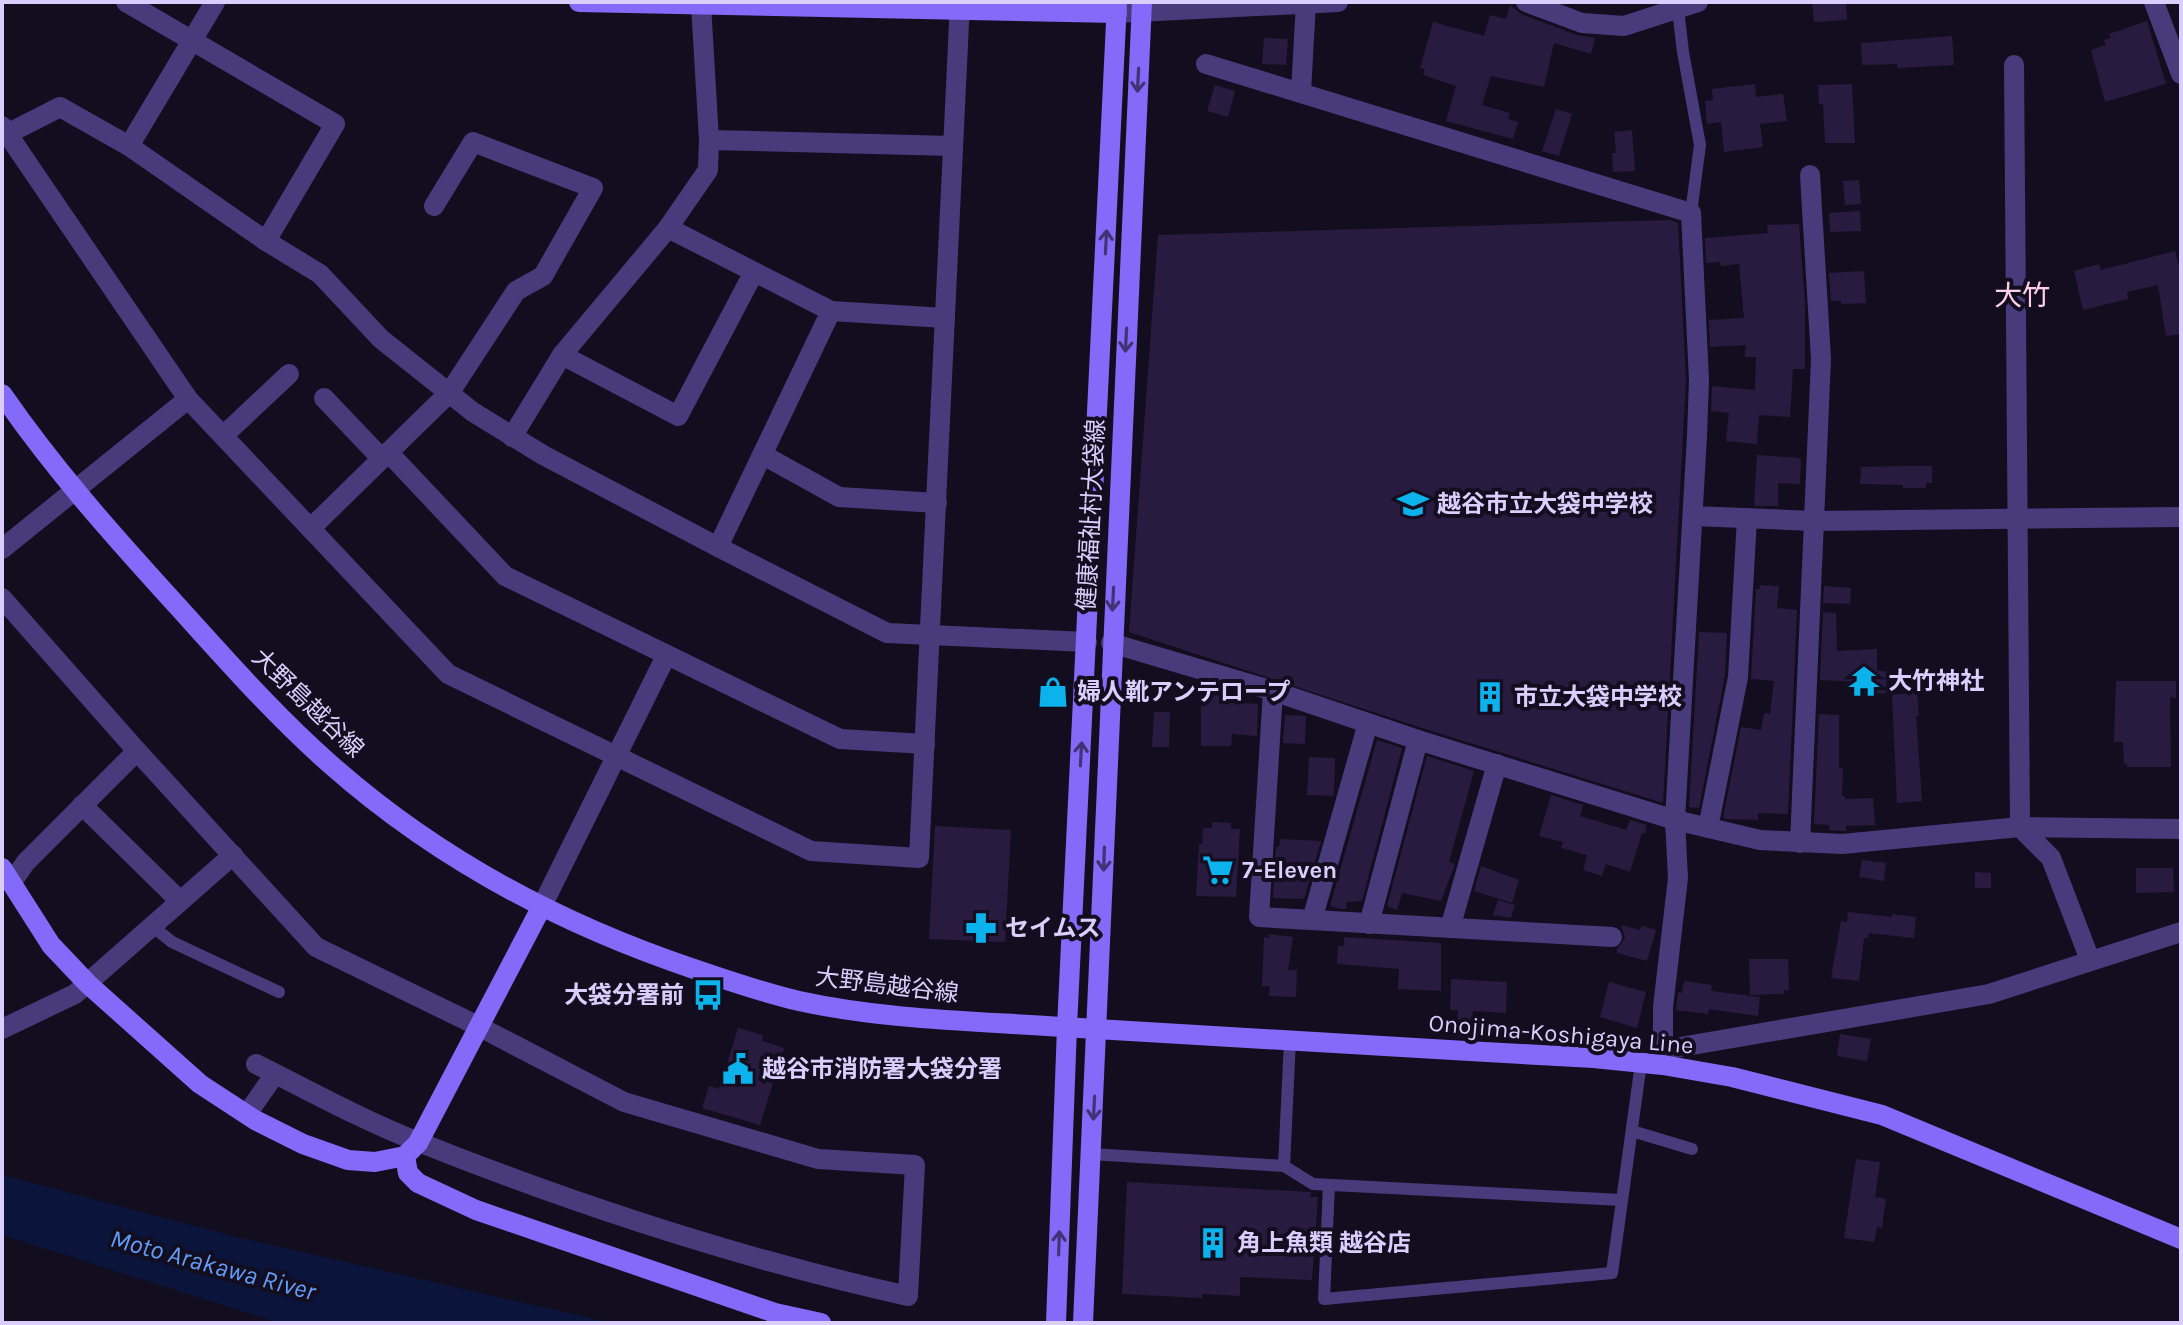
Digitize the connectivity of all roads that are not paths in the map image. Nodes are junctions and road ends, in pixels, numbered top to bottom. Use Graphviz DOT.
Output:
graph roads {
  1 [pos="126,2"];
  2 [pos="215,2"];
  3 [pos="579,2"];
  4 [pos="599,2"];
  5 [pos="1338,2"];
  6 [pos="1526,2"];
  7 [pos="2154,2"];
  8 [pos="1306,3"];
  9 [pos="701,4"];
  10 [pos="960,6"];
  11 [pos="1688,6"];
  12 [pos="1141,7"];
  13 [pos="1117,8"];
  14 [pos="191,41"];
  15 [pos="1206,64"];
  16 [pos="2014,65"];
  17 [pos="2181,74"];
  18 [pos="1301,92"];
  19 [pos="4,130"];
  20 [pos="709,140"];
  21 [pos="129,146"];
  22 [pos="953,146"];
  23 [pos="1810,175"];
  24 [pos="434,206"];
  25 [pos="1691,213"];
  26 [pos="668,228"];
  27 [pos="266,241"];
  28 [pos="754,272"];
  29 [pos="831,311"];
  30 [pos="945,318"];
  31 [pos="562,355"];
  32 [pos="289,374"];
  33 [pos="450,392"];
  34 [pos="2,394"];
  35 [pos="324,398"];
  36 [pos="188,399"];
  37 [pos="224,435"];
  38 [pos="512,437"];
  39 [pos="763,455"];
  40 [pos="385,456"];
  41 [pos="74,492"];
  42 [pos="937,503"];
  43 [pos="1693,516"];
  44 [pos="2181,517"];
  45 [pos="1747,518"];
  46 [pos="2017,519"];
  47 [pos="1814,521"];
  48 [pos="312,527"];
  49 [pos="718,547"];
  50 [pos="2,549"];
  51 [pos="2,598"];
  52 [pos="931,633"];
  53 [pos="1087,642"];
  54 [pos="1111,643"];
  55 [pos="666,656"];
  56 [pos="1273,691"];
  57 [pos="1368,723"];
  58 [pos="1418,740"];
  59 [pos="925,744"];
  60 [pos="137,751"];
  61 [pos="615,757"];
  62 [pos="1497,764"];
  63 [pos="82,805"];
  64 [pos="1675,820"];
  65 [pos="2020,827"];
  66 [pos="1708,828"];
  67 [pos="2181,829"];
  68 [pos="1800,843"];
  69 [pos="233,855"];
  70 [pos="6,875"];
  71 [pos="180,901"];
  72 [pos="541,908"];
  73 [pos="1312,920"];
  74 [pos="1369,924"];
  75 [pos="152,926"];
  76 [pos="1450,928"];
  77 [pos="2181,932"];
  78 [pos="1612,937"];
  79 [pos="2090,960"];
  80 [pos="88,984"];
  81 [pos="279,992"];
  82 [pos="478,1026"];
  83 [pos="1067,1027"];
  84 [pos="2,1029"];
  85 [pos="1098,1030"];
  86 [pos="1290,1040"];
  87 [pos="1663,1058"];
  88 [pos="1641,1063"];
  89 [pos="256,1064"];
  90 [pos="275,1074"];
  91 [pos="247,1114"];
  92 [pos="1632,1131"];
  93 [pos="412,1149"];
  94 [pos="1692,1149"];
  95 [pos="1091,1154"];
  96 [pos="1284,1166"];
  97 [pos="1329,1185"];
  98 [pos="1622,1200"];
  99 [pos="2181,1239"];
  100 [pos="1056,1322"];
  101 [pos="1083,1322"];
  102 [pos="821,1323"];
  1 -- 14 [label="street"];
  2 -- 14 [label="street"];
  3 -- 4 [label="main road"];
  4 -- 9 [label="main road"];
  5 -- 8 [label="street"];
  6 -- 11 [label="street"];
  7 -- 17 [label="street"];
  8 -- 12 [label="street"];
  8 -- 18 [label="street"];
  9 -- 10 [label="main road"];
  9 -- 20 [label="street"];
  10 -- 13 [label="main road"];
  10 -- 22 [label="street"];
  11 -- 25 [label="lane"];
  12 -- 13 [label="street"];
  12 -- 54 [label="main road, 健康福祉村大袋線, one-way"];
  53 -- 13 [label="main road, 健康福祉村大袋線, one-way"];
  14 -- 21 [label="street"];
  14 -- 27 [label="street"];
  15 -- 18 [label="street"];
  16 -- 46 [label="street"];
  18 -- 25 [label="street"];
  19 -- 21 [label="street"];
  19 -- 36 [label="street"];
  20 -- 22 [label="street"];
  20 -- 26 [label="street"];
  21 -- 27 [label="street"];
  22 -- 30 [label="street"];
  23 -- 47 [label="street"];
  24 -- 33 [label="street"];
  25 -- 43 [label="street"];
  26 -- 28 [label="street"];
  26 -- 31 [label="street"];
  27 -- 33 [label="street"];
  28 -- 29 [label="street"];
  28 -- 31 [label="street"];
  29 -- 30 [label="street"];
  29 -- 39 [label="street"];
  30 -- 42 [label="street"];
  31 -- 38 [label="street"];
  32 -- 37 [label="street"];
  33 -- 38 [label="street"];
  33 -- 40 [label="street"];
  34 -- 41 [label="main road, 大野島越谷線"];
  35 -- 40 [label="street"];
  36 -- 37 [label="street"];
  36 -- 41 [label="street"];
  37 -- 48 [label="street"];
  38 -- 49 [label="street"];
  39 -- 42 [label="street"];
  39 -- 49 [label="street"];
  40 -- 48 [label="street"];
  40 -- 55 [label="street"];
  41 -- 50 [label="street"];
  41 -- 72 [label="main road, 大野島越谷線"];
  42 -- 52 [label="street"];
  43 -- 45 [label="street"];
  43 -- 64 [label="street"];
  44 -- 46 [label="street"];
  45 -- 47 [label="street"];
  45 -- 66 [label="street"];
  46 -- 47 [label="street"];
  46 -- 65 [label="street"];
  47 -- 68 [label="street"];
  48 -- 61 [label="street"];
  49 -- 52 [label="street"];
  51 -- 60 [label="street"];
  52 -- 53 [label="street"];
  52 -- 59 [label="street"];
  83 -- 53 [label="main road, 健康福祉村大袋線, one-way"];
  54 -- 56 [label="street"];
  54 -- 85 [label="main road, 健康福祉村大袋線, one-way"];
  55 -- 59 [label="street"];
  55 -- 61 [label="street"];
  56 -- 57 [label="street"];
  56 -- 73 [label="street"];
  57 -- 58 [label="street"];
  57 -- 73 [label="street"];
  58 -- 62 [label="street"];
  58 -- 74 [label="street"];
  59 -- 61 [label="street"];
  60 -- 63 [label="street"];
  60 -- 69 [label="street"];
  61 -- 72 [label="street"];
  62 -- 64 [label="street"];
  62 -- 76 [label="street"];
  63 -- 70 [label="street"];
  63 -- 71 [label="street"];
  64 -- 66 [label="street"];
  64 -- 87 [label="street"];
  65 -- 67 [label="street"];
  65 -- 68 [label="street"];
  65 -- 79 [label="street"];
  66 -- 68 [label="street"];
  69 -- 71 [label="street"];
  69 -- 82 [label="street"];
  70 -- 80 [label="main road"];
  71 -- 75 [label="street"];
  72 -- 82 [label="main road"];
  72 -- 83 [label="main road, 大野島越谷線"];
  73 -- 74 [label="street"];
  74 -- 76 [label="street"];
  75 -- 80 [label="street"];
  75 -- 81 [label="lane"];
  76 -- 78 [label="street"];
  77 -- 79 [label="street"];
  79 -- 87 [label="street"];
  80 -- 84 [label="street"];
  80 -- 91 [label="main road"];
  82 -- 93 [label="main road"];
  82 -- 93 [label="street"];
  83 -- 85 [label="main road, 大野島越谷線"];
  100 -- 83 [label="main road, 健康福祉村大袋線, one-way"];
  85 -- 86 [label="main road, Onojima-Koshigaya Line"];
  85 -- 95 [label="main road, 健康福祉村大袋線, one-way"];
  86 -- 88 [label="main road, Onojima-Koshigaya Line"];
  86 -- 96 [label="lane"];
  87 -- 88 [label="main road, Onojima-Koshigaya Line"];
  87 -- 99 [label="main road, Onojima-Koshigaya Line"];
  88 -- 92 [label="lane"];
  89 -- 90 [label="street"];
  90 -- 91 [label="street"];
  90 -- 93 [label="street"];
  91 -- 93 [label="main road"];
  92 -- 94 [label="lane"];
  92 -- 98 [label="lane"];
  93 -- 102 [label="main road"];
  95 -- 96 [label="lane"];
  95 -- 101 [label="main road, 健康福祉村大袋線"];
  96 -- 97 [label="lane"];
  97 -- 98 [label="lane"];
  97 -- 98 [label="lane"];
}
